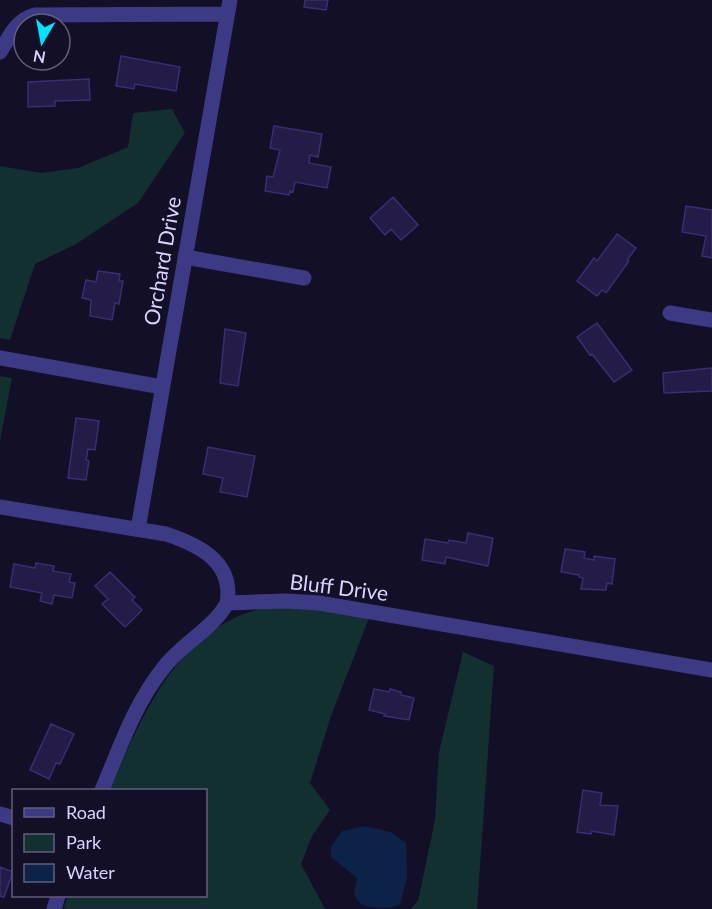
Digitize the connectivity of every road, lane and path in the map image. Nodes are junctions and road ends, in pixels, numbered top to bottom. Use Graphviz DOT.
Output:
graph roads {
  1 [pos="229,7"];
  2 [pos="0,52"];
  3 [pos="185,257"];
  4 [pos="304,278"];
  5 [pos="670,313"];
  6 [pos="712,320"];
  7 [pos="0,358"];
  8 [pos="162,387"];
  9 [pos="0,507"];
  10 [pos="138,530"];
  11 [pos="227,603"];
  12 [pos="712,670"];
  13 [pos="102,789"];
  1 -- 2 [label="street"];
  1 -- 3 [label="street, Orchard Drive"];
  3 -- 4 [label="street"];
  3 -- 8 [label="street, Orchard Drive"];
  5 -- 6 [label="street"];
  7 -- 8 [label="street"];
  8 -- 10 [label="street, Orchard Drive"];
  9 -- 10 [label="street"];
  10 -- 11 [label="street"];
  11 -- 12 [label="street, Bluff Drive"];
  11 -- 13 [label="street"];
}
